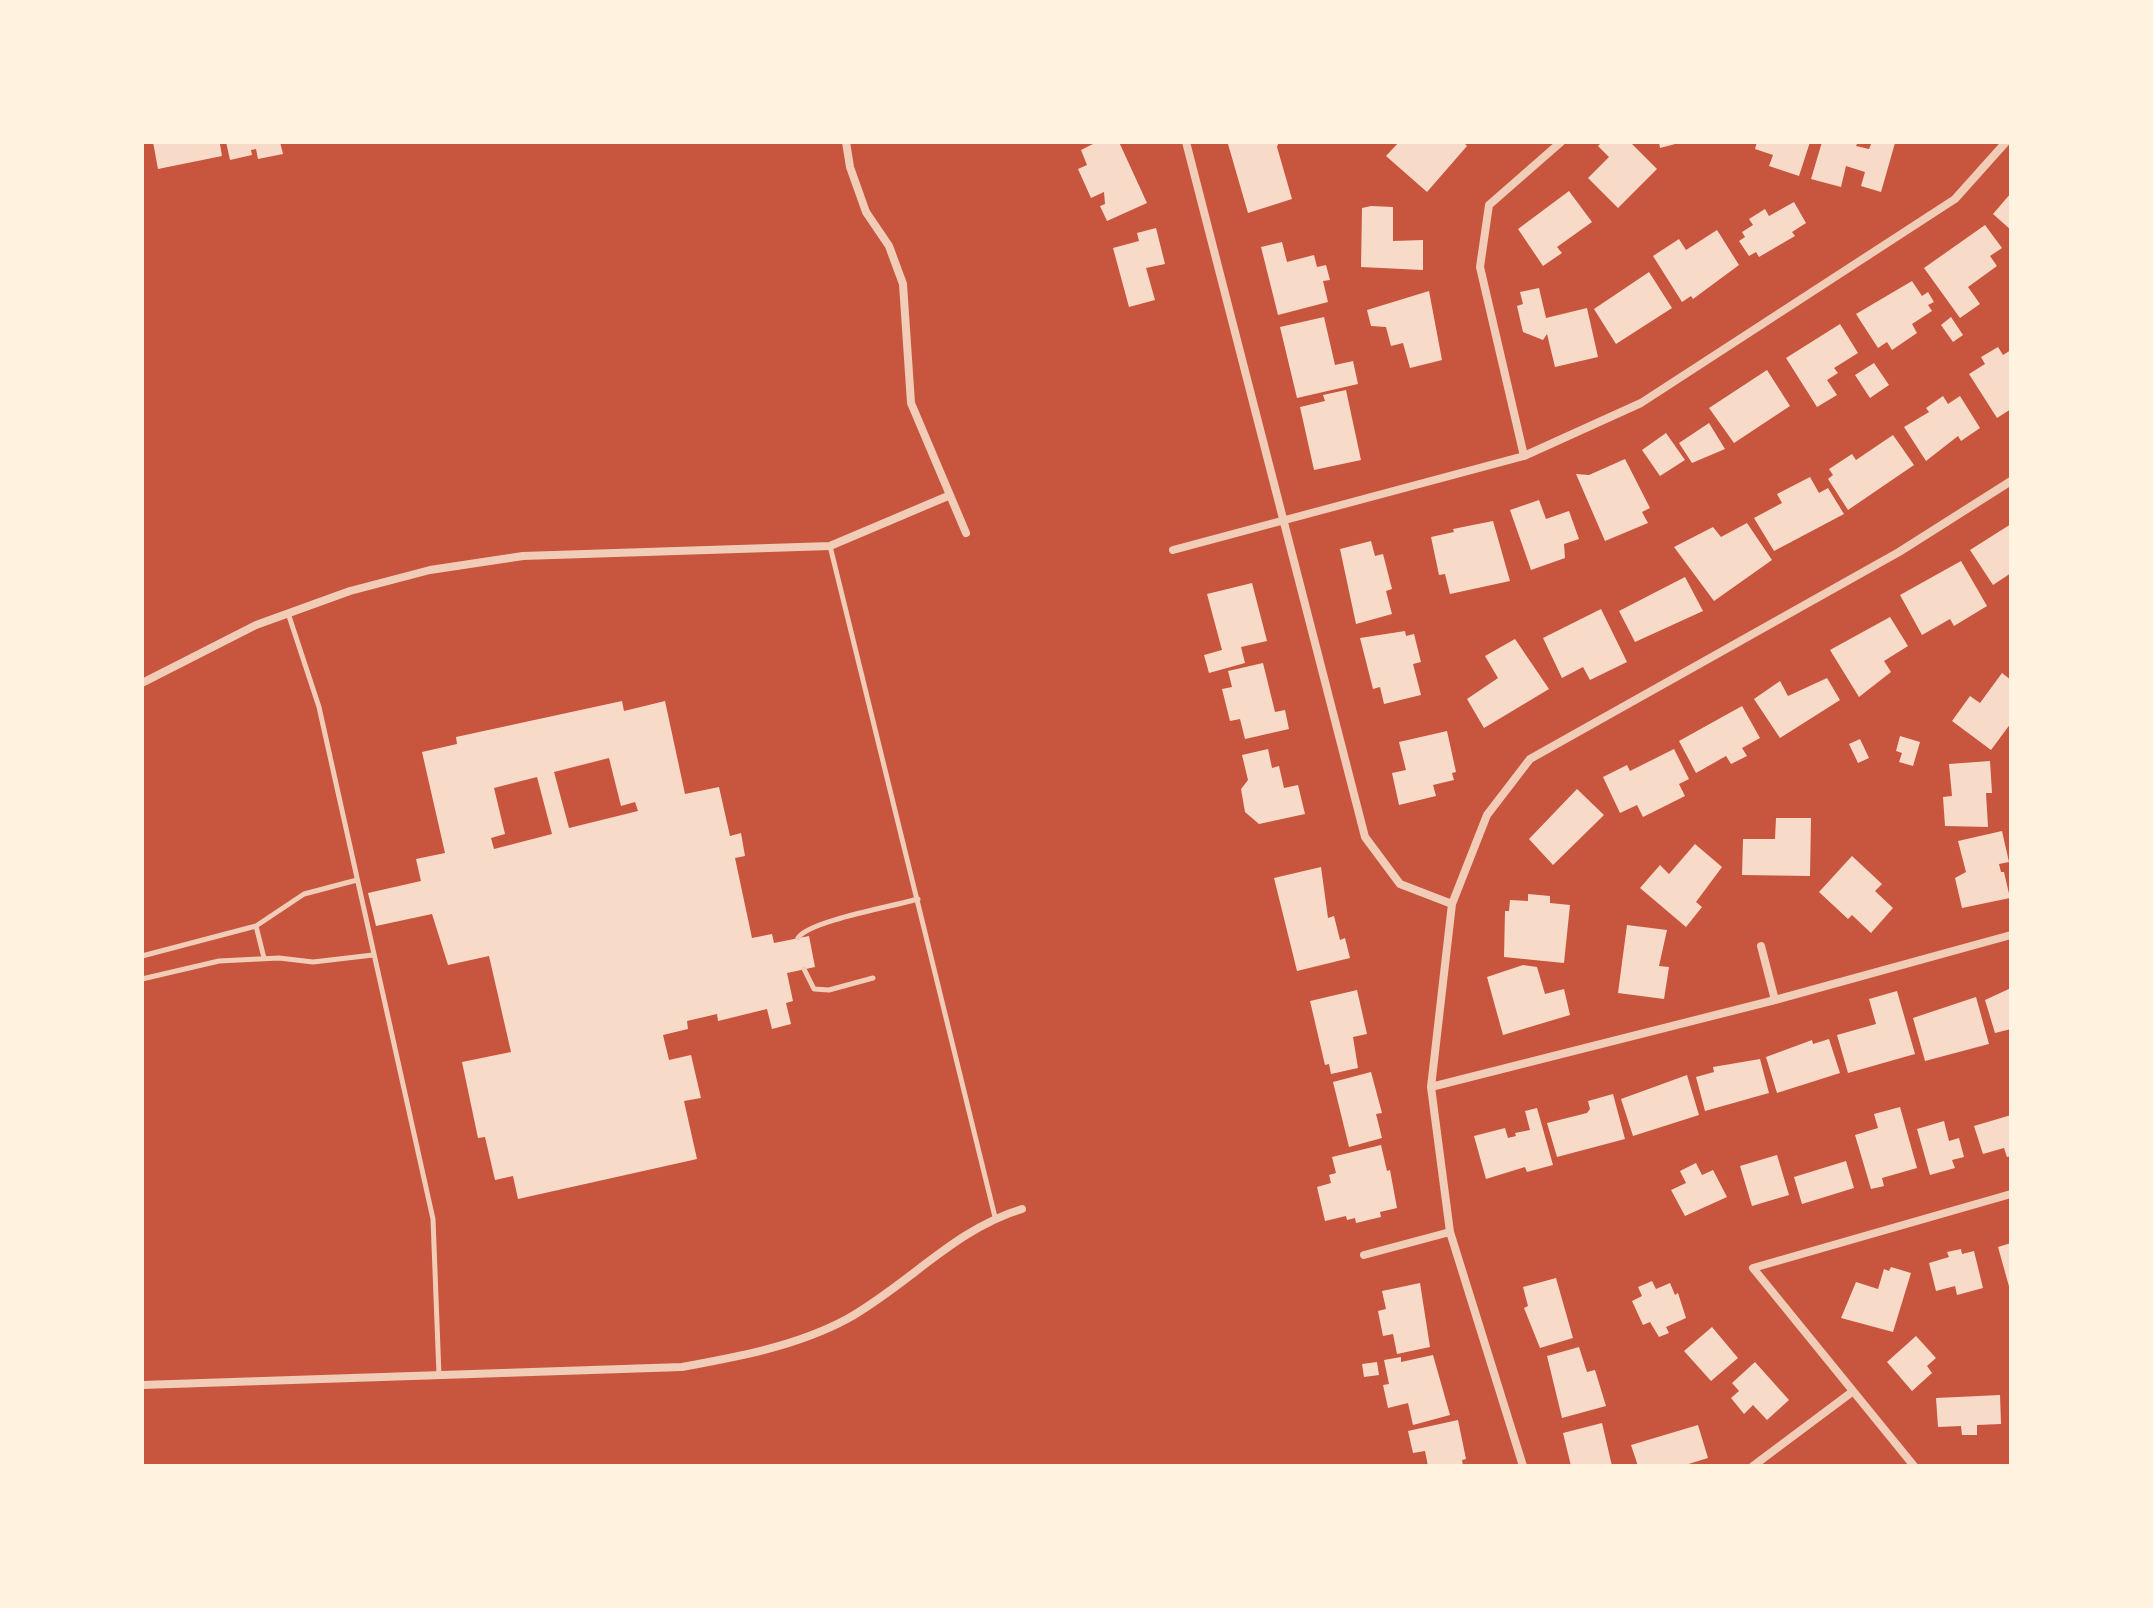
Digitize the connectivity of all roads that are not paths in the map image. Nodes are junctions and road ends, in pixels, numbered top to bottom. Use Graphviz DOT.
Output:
graph roads {
  1 [pos="846,142"];
  2 [pos="1186,142"];
  3 [pos="1561,142"];
  4 [pos="2006,142"];
  5 [pos="1524,456"];
  6 [pos="2011,481"];
  7 [pos="948,496"];
  8 [pos="1285,523"];
  9 [pos="966,533"];
  10 [pos="830,546"];
  11 [pos="1173,550"];
  12 [pos="288,613"];
  13 [pos="142,683"];
  14 [pos="357,880"];
  15 [pos="918,899"];
  16 [pos="1452,904"];
  17 [pos="256,926"];
  18 [pos="2011,935"];
  19 [pos="798,938"];
  20 [pos="1761,946"];
  21 [pos="373,955"];
  22 [pos="142,956"];
  23 [pos="264,958"];
  24 [pos="804,969"];
  25 [pos="873,978"];
  26 [pos="142,979"];
  27 [pos="1775,1000"];
  28 [pos="1431,1087"];
  29 [pos="2011,1194"];
  30 [pos="1022,1209"];
  31 [pos="995,1217"];
  32 [pos="1450,1232"];
  33 [pos="1364,1255"];
  34 [pos="439,1375"];
  35 [pos="142,1385"];
  36 [pos="1852,1392"];
  37 [pos="1523,1466"];
  38 [pos="1753,1466"];
  39 [pos="1914,1466"];
  1 -- 7 [label="street"];
  2 -- 8 [label="street"];
  3 -- 5 [label="street"];
  4 -- 5 [label="street"];
  5 -- 8 [label="street"];
  6 -- 16 [label="street"];
  7 -- 9 [label="street"];
  7 -- 10 [label="street"];
  8 -- 11 [label="street"];
  8 -- 16 [label="street"];
  10 -- 12 [label="street"];
  10 -- 15 [label="lane"];
  12 -- 13 [label="street"];
  12 -- 14 [label="lane"];
  14 -- 17 [label="lane"];
  14 -- 21 [label="lane"];
  15 -- 19 [label="lane"];
  15 -- 31 [label="lane"];
  16 -- 28 [label="street"];
  17 -- 22 [label="lane"];
  17 -- 23 [label="lane"];
  18 -- 27 [label="street"];
  20 -- 27 [label="street"];
  21 -- 23 [label="lane"];
  21 -- 34 [label="lane"];
  23 -- 26 [label="lane"];
  24 -- 25 [label="lane"];
  27 -- 28 [label="street"];
  28 -- 32 [label="street"];
  29 -- 36 [label="street"];
  30 -- 31 [label="street"];
  31 -- 34 [label="street"];
  32 -- 33 [label="street"];
  32 -- 37 [label="street"];
  34 -- 35 [label="street"];
  36 -- 38 [label="street"];
  36 -- 39 [label="street"];
}
